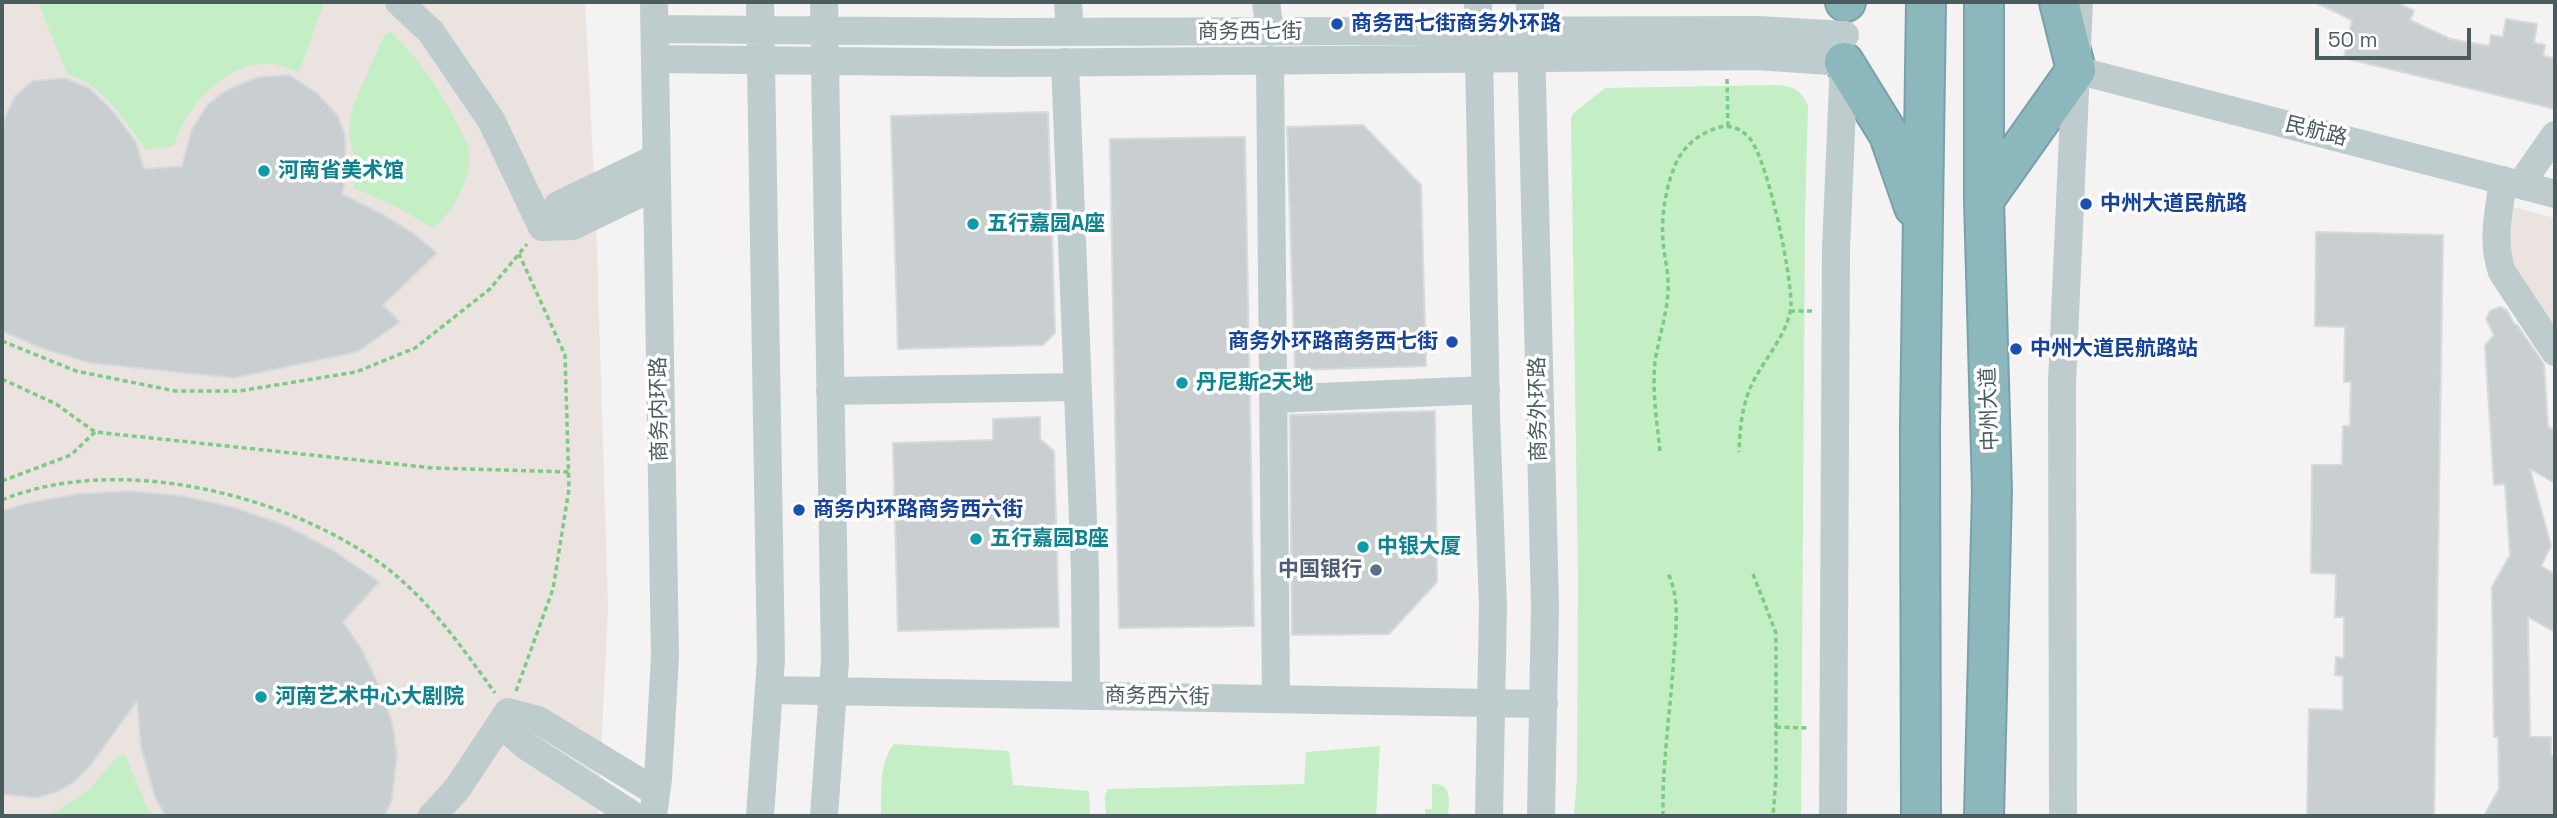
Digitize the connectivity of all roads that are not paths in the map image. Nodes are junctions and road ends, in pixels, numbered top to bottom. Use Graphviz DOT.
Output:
graph roads {
  1 [pos="399,2"];
  2 [pos="760,2"];
  3 [pos="824,2"];
  4 [pos="1068,2"];
  5 [pos="1266,2"];
  6 [pos="1478,2"];
  7 [pos="1531,2"];
  8 [pos="1926,2"];
  9 [pos="1984,2"];
  10 [pos="2059,2"];
  11 [pos="2079,2"];
  12 [pos="654,15"];
  13 [pos="1845,21"];
  14 [pos="760,30"];
  15 [pos="824,31"];
  16 [pos="1479,31"];
  17 [pos="1070,32"];
  18 [pos="1270,32"];
  19 [pos="1532,44"];
  20 [pos="655,59"];
  21 [pos="1480,59"];
  22 [pos="761,60"];
  23 [pos="1270,60"];
  24 [pos="824,61"];
  25 [pos="1065,62"];
  26 [pos="2076,70"];
  27 [pos="2555,135"];
  28 [pos="656,158"];
  29 [pos="2512,182"];
  30 [pos="656,186"];
  31 [pos="2555,193"];
  32 [pos="1984,200"];
  33 [pos="542,227"];
  34 [pos="1923,232"];
  35 [pos="2555,352"];
  36 [pos="1078,387"];
  37 [pos="1486,390"];
  38 [pos="830,391"];
  39 [pos="1273,399"];
  40 [pos="769,690"];
  41 [pos="833,691"];
  42 [pos="1086,696"];
  43 [pos="1276,699"];
  44 [pos="1492,703"];
  45 [pos="1545,704"];
  46 [pos="504,718"];
  47 [pos="654,804"];
  48 [pos="432,816"];
  49 [pos="634,816"];
  50 [pos="760,816"];
  51 [pos="824,816"];
  52 [pos="1489,816"];
  53 [pos="1541,816"];
  54 [pos="1833,816"];
  55 [pos="1921,816"];
  56 [pos="1984,816"];
  57 [pos="2063,816"];
  1 -- 33 [label="street"];
  2 -- 14 [label="street"];
  3 -- 15 [label="street"];
  4 -- 17 [label="street"];
  5 -- 18 [label="street"];
  6 -- 16 [label="street"];
  7 -- 19 [label="street, 商务外环路"];
  8 -- 34 [label="highway"];
  9 -- 32 [label="highway, 中州大道"];
  10 -- 26 [label="highway"];
  11 -- 26 [label="street"];
  12 -- 14 [label="street, 商务西七街"];
  12 -- 20 [label="street, 商务内环路"];
  13 -- 19 [label="street, 商务西七街"];
  13 -- 19 [label="street, 商务西七街"];
  13 -- 34 [label="highway"];
  13 -- 54 [label="street"];
  14 -- 15 [label="street, 商务西七街"];
  14 -- 22 [label="street"];
  15 -- 17 [label="street, 商务西七街"];
  15 -- 24 [label="street"];
  16 -- 18 [label="street, 商务西七街"];
  16 -- 19 [label="street, 商务西七街"];
  16 -- 21 [label="street"];
  17 -- 18 [label="street, 商务西七街"];
  19 -- 21 [label="street, 商务西七街"];
  19 -- 45 [label="street, 商务外环路"];
  20 -- 22 [label="street, 商务西七街"];
  20 -- 28 [label="street, 商务内环路"];
  21 -- 23 [label="street, 商务西七街"];
  21 -- 37 [label="street"];
  22 -- 24 [label="street, 商务西七街"];
  22 -- 40 [label="street"];
  23 -- 25 [label="street, 商务西七街"];
  23 -- 39 [label="street"];
  24 -- 25 [label="street, 商务西七街"];
  24 -- 38 [label="street"];
  25 -- 36 [label="street"];
  26 -- 29 [label="street, 民航路"];
  26 -- 32 [label="highway"];
  26 -- 57 [label="street"];
  27 -- 29 [label="street"];
  28 -- 30 [label="street, 商务内环路"];
  28 -- 33 [label="street"];
  29 -- 31 [label="street, 民航路"];
  29 -- 35 [label="street"];
  30 -- 33 [label="street"];
  30 -- 47 [label="street, 商务内环路"];
  32 -- 56 [label="highway, 中州大道"];
  34 -- 55 [label="highway"];
  36 -- 38 [label="street"];
  36 -- 42 [label="street"];
  37 -- 39 [label="street"];
  37 -- 44 [label="street"];
  38 -- 41 [label="street"];
  39 -- 43 [label="street"];
  40 -- 41 [label="street, 商务西六街"];
  40 -- 50 [label="street"];
  41 -- 42 [label="street, 商务西六街"];
  41 -- 51 [label="street"];
  42 -- 43 [label="street, 商务西六街"];
  43 -- 44 [label="street, 商务西六街"];
  44 -- 45 [label="street, 商务西六街"];
  44 -- 52 [label="street"];
  45 -- 53 [label="street, 商务外环路"];
  46 -- 47 [label="street"];
  46 -- 48 [label="street"];
  46 -- 49 [label="street"];
}
